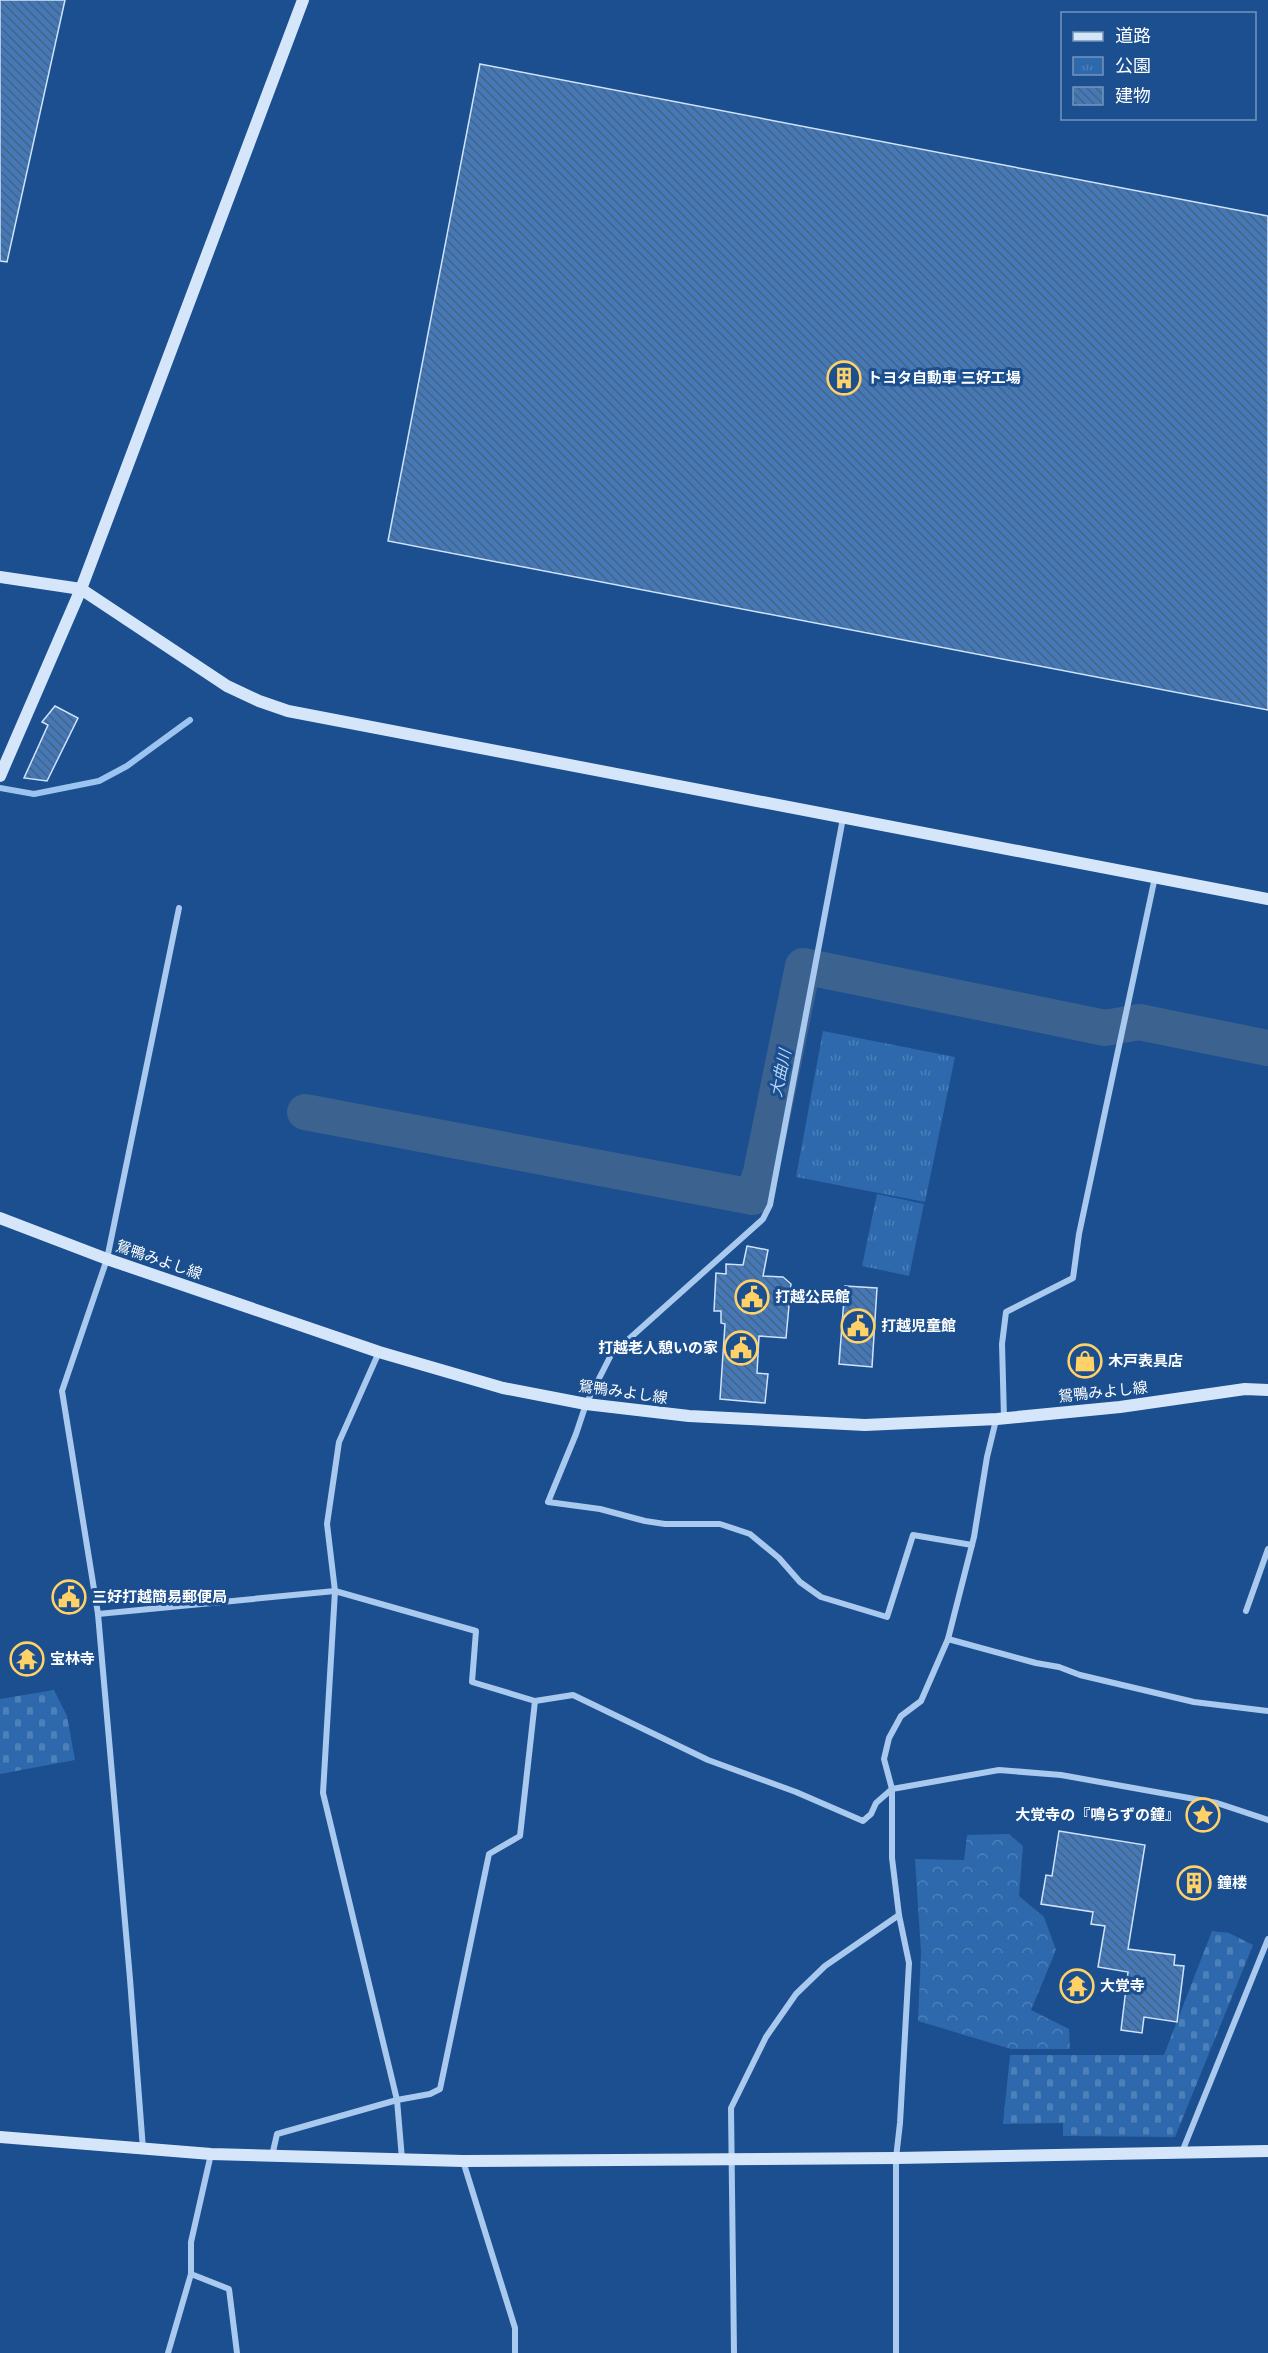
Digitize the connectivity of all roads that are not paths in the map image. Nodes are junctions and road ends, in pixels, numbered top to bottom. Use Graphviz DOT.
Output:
graph roads {
  1 [pos="303,0"];
  2 [pos="0,577"];
  3 [pos="81,589"];
  4 [pos="0,776"];
  5 [pos="843,818"];
  6 [pos="1155,877"];
  7 [pos="1268,900"];
  8 [pos="179,908"];
  9 [pos="0,1218"];
  10 [pos="107,1259"];
  11 [pos="379,1352"];
  12 [pos="1268,1390"];
  13 [pos="586,1404"];
  14 [pos="1000,1418"];
  15 [pos="972,1545"];
  16 [pos="1268,1549"];
  17 [pos="335,1591"];
  18 [pos="1246,1611"];
  19 [pos="98,1614"];
  20 [pos="948,1640"];
  21 [pos="535,1701"];
  22 [pos="1268,1711"];
  23 [pos="892,1789"];
  24 [pos="1268,1820"];
  25 [pos="899,1915"];
  26 [pos="1268,1939"];
  27 [pos="396,2100"];
  28 [pos="0,2137"];
  29 [pos="143,2150"];
  30 [pos="1268,2151"];
  31 [pos="1182,2152"];
  32 [pos="211,2154"];
  33 [pos="272,2156"];
  34 [pos="896,2158"];
  35 [pos="402,2159"];
  36 [pos="732,2160"];
  37 [pos="463,2161"];
  38 [pos="191,2274"];
  39 [pos="168,2353"];
  40 [pos="237,2353"];
  41 [pos="515,2353"];
  42 [pos="734,2353"];
  43 [pos="896,2353"];
  1 -- 3 [label="street"];
  2 -- 3 [label="street"];
  3 -- 4 [label="street"];
  3 -- 5 [label="street"];
  5 -- 6 [label="street"];
  5 -- 13 [label="street"];
  6 -- 7 [label="street"];
  6 -- 14 [label="street"];
  8 -- 10 [label="street"];
  9 -- 10 [label="street, 鴛鴨みよし線"];
  10 -- 11 [label="street, 鴛鴨みよし線"];
  10 -- 19 [label="street"];
  11 -- 13 [label="street, 鴛鴨みよし線"];
  11 -- 17 [label="street"];
  12 -- 14 [label="street, 鴛鴨みよし線"];
  13 -- 14 [label="street, 鴛鴨みよし線"];
  13 -- 15 [label="street"];
  14 -- 15 [label="street"];
  15 -- 20 [label="street"];
  16 -- 18 [label="street"];
  17 -- 19 [label="street"];
  17 -- 21 [label="street"];
  17 -- 27 [label="street"];
  19 -- 29 [label="street"];
  20 -- 22 [label="street"];
  20 -- 23 [label="street"];
  21 -- 23 [label="street"];
  21 -- 27 [label="street"];
  23 -- 24 [label="street"];
  23 -- 25 [label="street"];
  25 -- 34 [label="street"];
  25 -- 36 [label="street"];
  26 -- 31 [label="street"];
  27 -- 33 [label="street"];
  27 -- 35 [label="street"];
  28 -- 29 [label="street"];
  29 -- 32 [label="street"];
  30 -- 31 [label="street"];
  31 -- 34 [label="street"];
  32 -- 33 [label="street"];
  32 -- 38 [label="street"];
  33 -- 35 [label="street"];
  34 -- 36 [label="street"];
  34 -- 43 [label="street"];
  35 -- 37 [label="street"];
  36 -- 37 [label="street"];
  36 -- 42 [label="street"];
  37 -- 41 [label="street"];
  38 -- 39 [label="street"];
  38 -- 40 [label="street"];
}
